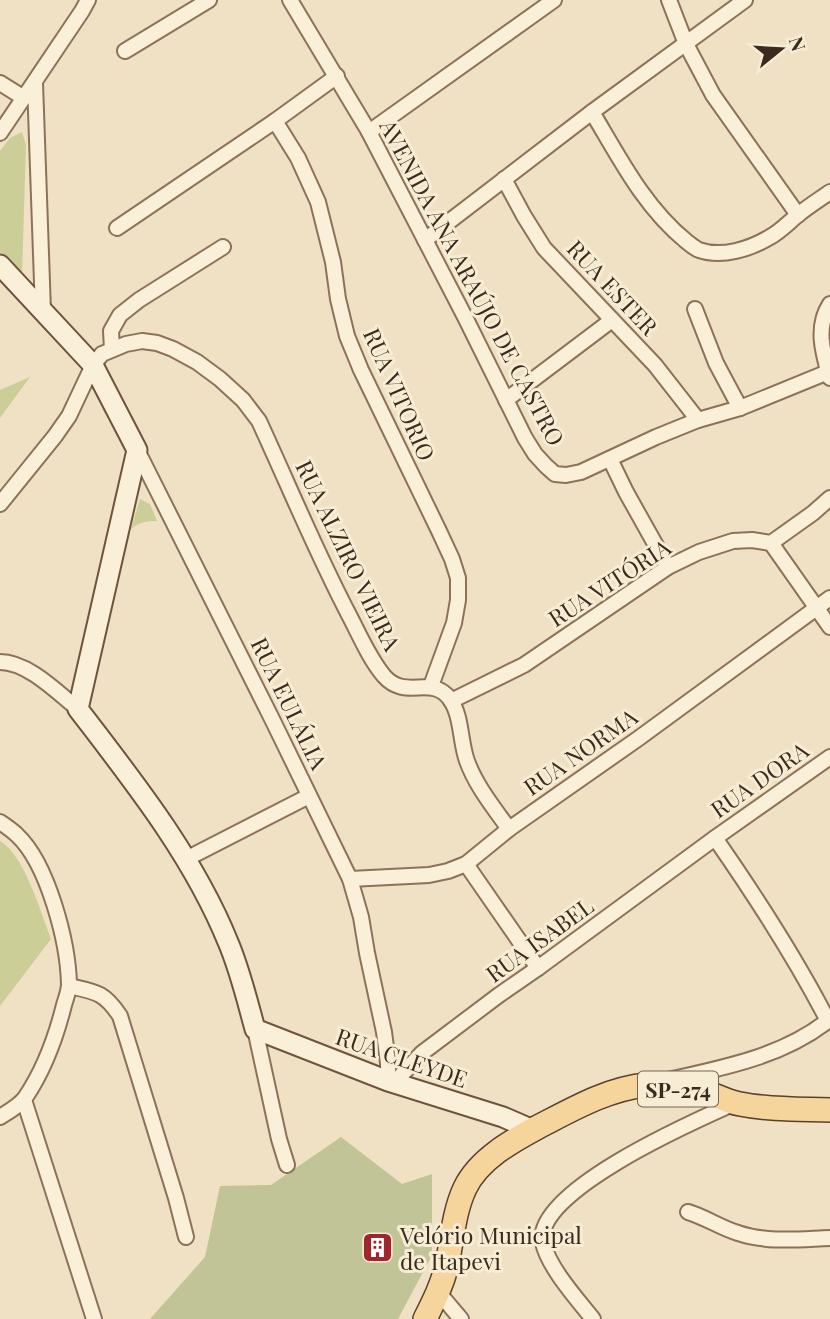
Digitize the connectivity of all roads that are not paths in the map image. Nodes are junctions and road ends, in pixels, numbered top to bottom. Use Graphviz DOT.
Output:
graph roads {
  1 [pos="88,0"];
  2 [pos="209,0"];
  3 [pos="290,0"];
  4 [pos="554,0"];
  5 [pos="669,0"];
  6 [pos="745,0"];
  7 [pos="686,44"];
  8 [pos="125,51"];
  9 [pos="337,76"];
  10 [pos="0,83"];
  11 [pos="35,83"];
  12 [pos="24,98"];
  13 [pos="592,113"];
  14 [pos="275,121"];
  15 [pos="369,132"];
  16 [pos="0,133"];
  17 [pos="504,179"];
  18 [pos="830,192"];
  19 [pos="798,215"];
  20 [pos="117,228"];
  21 [pos="425,240"];
  22 [pos="223,247"];
  23 [pos="0,265"];
  24 [pos="830,304"];
  25 [pos="695,309"];
  26 [pos="43,312"];
  27 [pos="612,320"];
  28 [pos="112,349"];
  29 [pos="93,365"];
  30 [pos="829,375"];
  31 [pos="506,401"];
  32 [pos="740,408"];
  33 [pos="698,420"];
  34 [pos="137,450"];
  35 [pos="610,459"];
  36 [pos="830,498"];
  37 [pos="0,504"];
  38 [pos="771,543"];
  39 [pos="668,567"];
  40 [pos="830,598"];
  41 [pos="816,608"];
  42 [pos="830,627"];
  43 [pos="0,662"];
  44 [pos="431,687"];
  45 [pos="451,701"];
  46 [pos="78,709"];
  47 [pos="828,763"];
  48 [pos="309,796"];
  49 [pos="0,822"];
  50 [pos="509,829"];
  51 [pos="715,838"];
  52 [pos="186,859"];
  53 [pos="466,864"];
  54 [pos="351,879"];
  55 [pos="538,968"];
  56 [pos="69,986"];
  57 [pos="829,1020"];
  58 [pos="255,1029"];
  59 [pos="391,1082"];
  60 [pos="649,1085"];
  61 [pos="24,1100"];
  62 [pos="735,1103"];
  63 [pos="827,1108"];
  64 [pos="0,1117"];
  65 [pos="533,1130"];
  66 [pos="287,1165"];
  67 [pos="688,1212"];
  68 [pos="186,1237"];
  69 [pos="830,1238"];
  70 [pos="439,1293"];
  71 [pos="94,1319"];
  72 [pos="425,1319"];
  73 [pos="461,1319"];
  74 [pos="593,1319"];
  1 -- 11 [label="street"];
  2 -- 8 [label="street"];
  3 -- 9 [label="street, AVENIDA ANA ARAÚJO DE CASTRO"];
  4 -- 15 [label="street"];
  5 -- 7 [label="street"];
  6 -- 7 [label="street"];
  7 -- 13 [label="street"];
  7 -- 19 [label="street"];
  9 -- 14 [label="street"];
  9 -- 15 [label="street, AVENIDA ANA ARAÚJO DE CASTRO"];
  10 -- 12 [label="street"];
  11 -- 12 [label="street"];
  11 -- 26 [label="street"];
  12 -- 16 [label="street"];
  13 -- 17 [label="street"];
  13 -- 19 [label="street"];
  14 -- 20 [label="street"];
  14 -- 44 [label="street, RUA VITORIO"];
  15 -- 21 [label="street, AVENIDA ANA ARAÚJO DE CASTRO"];
  17 -- 21 [label="street"];
  17 -- 27 [label="street, RUA ESTER"];
  18 -- 19 [label="street"];
  21 -- 31 [label="street, AVENIDA ANA ARAÚJO DE CASTRO"];
  22 -- 28 [label="street"];
  23 -- 26 [label="street, RUA EULÁLIA"];
  24 -- 30 [label="street"];
  25 -- 32 [label="street"];
  26 -- 29 [label="street, RUA EULÁLIA"];
  27 -- 31 [label="street"];
  27 -- 33 [label="street, RUA ESTER"];
  28 -- 29 [label="street"];
  28 -- 44 [label="street, RUA ALZIRO VIEIRA"];
  29 -- 34 [label="street, RUA EULÁLIA"];
  29 -- 37 [label="street"];
  30 -- 32 [label="street, AVENIDA ANA ARAÚJO DE CASTRO"];
  31 -- 35 [label="street, AVENIDA ANA ARAÚJO DE CASTRO"];
  32 -- 33 [label="street, AVENIDA ANA ARAÚJO DE CASTRO"];
  33 -- 35 [label="street, AVENIDA ANA ARAÚJO DE CASTRO"];
  34 -- 46 [label="street"];
  34 -- 48 [label="street, RUA EULÁLIA"];
  35 -- 39 [label="street"];
  36 -- 38 [label="street"];
  38 -- 39 [label="street, RUA VITÓRIA"];
  38 -- 41 [label="street"];
  39 -- 45 [label="street, RUA VITÓRIA"];
  40 -- 41 [label="street, RUA NORMA"];
  41 -- 42 [label="street"];
  41 -- 50 [label="street, RUA NORMA"];
  43 -- 46 [label="street"];
  44 -- 45 [label="street"];
  45 -- 50 [label="street"];
  46 -- 52 [label="street"];
  47 -- 51 [label="street, RUA DORA"];
  48 -- 52 [label="street"];
  48 -- 54 [label="street, RUA EULÁLIA"];
  49 -- 56 [label="street"];
  50 -- 53 [label="street, RUA NORMA"];
  51 -- 55 [label="street, RUA ISABEL"];
  51 -- 57 [label="street"];
  52 -- 58 [label="street"];
  53 -- 54 [label="street, RUA NORMA"];
  53 -- 55 [label="street"];
  54 -- 59 [label="street, RUA EULÁLIA"];
  55 -- 59 [label="street, RUA ISABEL"];
  56 -- 61 [label="street"];
  56 -- 68 [label="street"];
  57 -- 60 [label="street"];
  58 -- 59 [label="street, RUA CLEYDE"];
  58 -- 66 [label="street"];
  59 -- 65 [label="street, RUA CLEYDE"];
  60 -- 62 [label="main road, SP-274"];
  60 -- 65 [label="main road, SP-274"];
  61 -- 64 [label="street"];
  61 -- 71 [label="street"];
  62 -- 63 [label="main road, SP-274"];
  62 -- 74 [label="street"];
  65 -- 70 [label="main road, SP-274"];
  67 -- 69 [label="street"];
  70 -- 72 [label="main road, SP-274"];
  70 -- 73 [label="street"];
}
